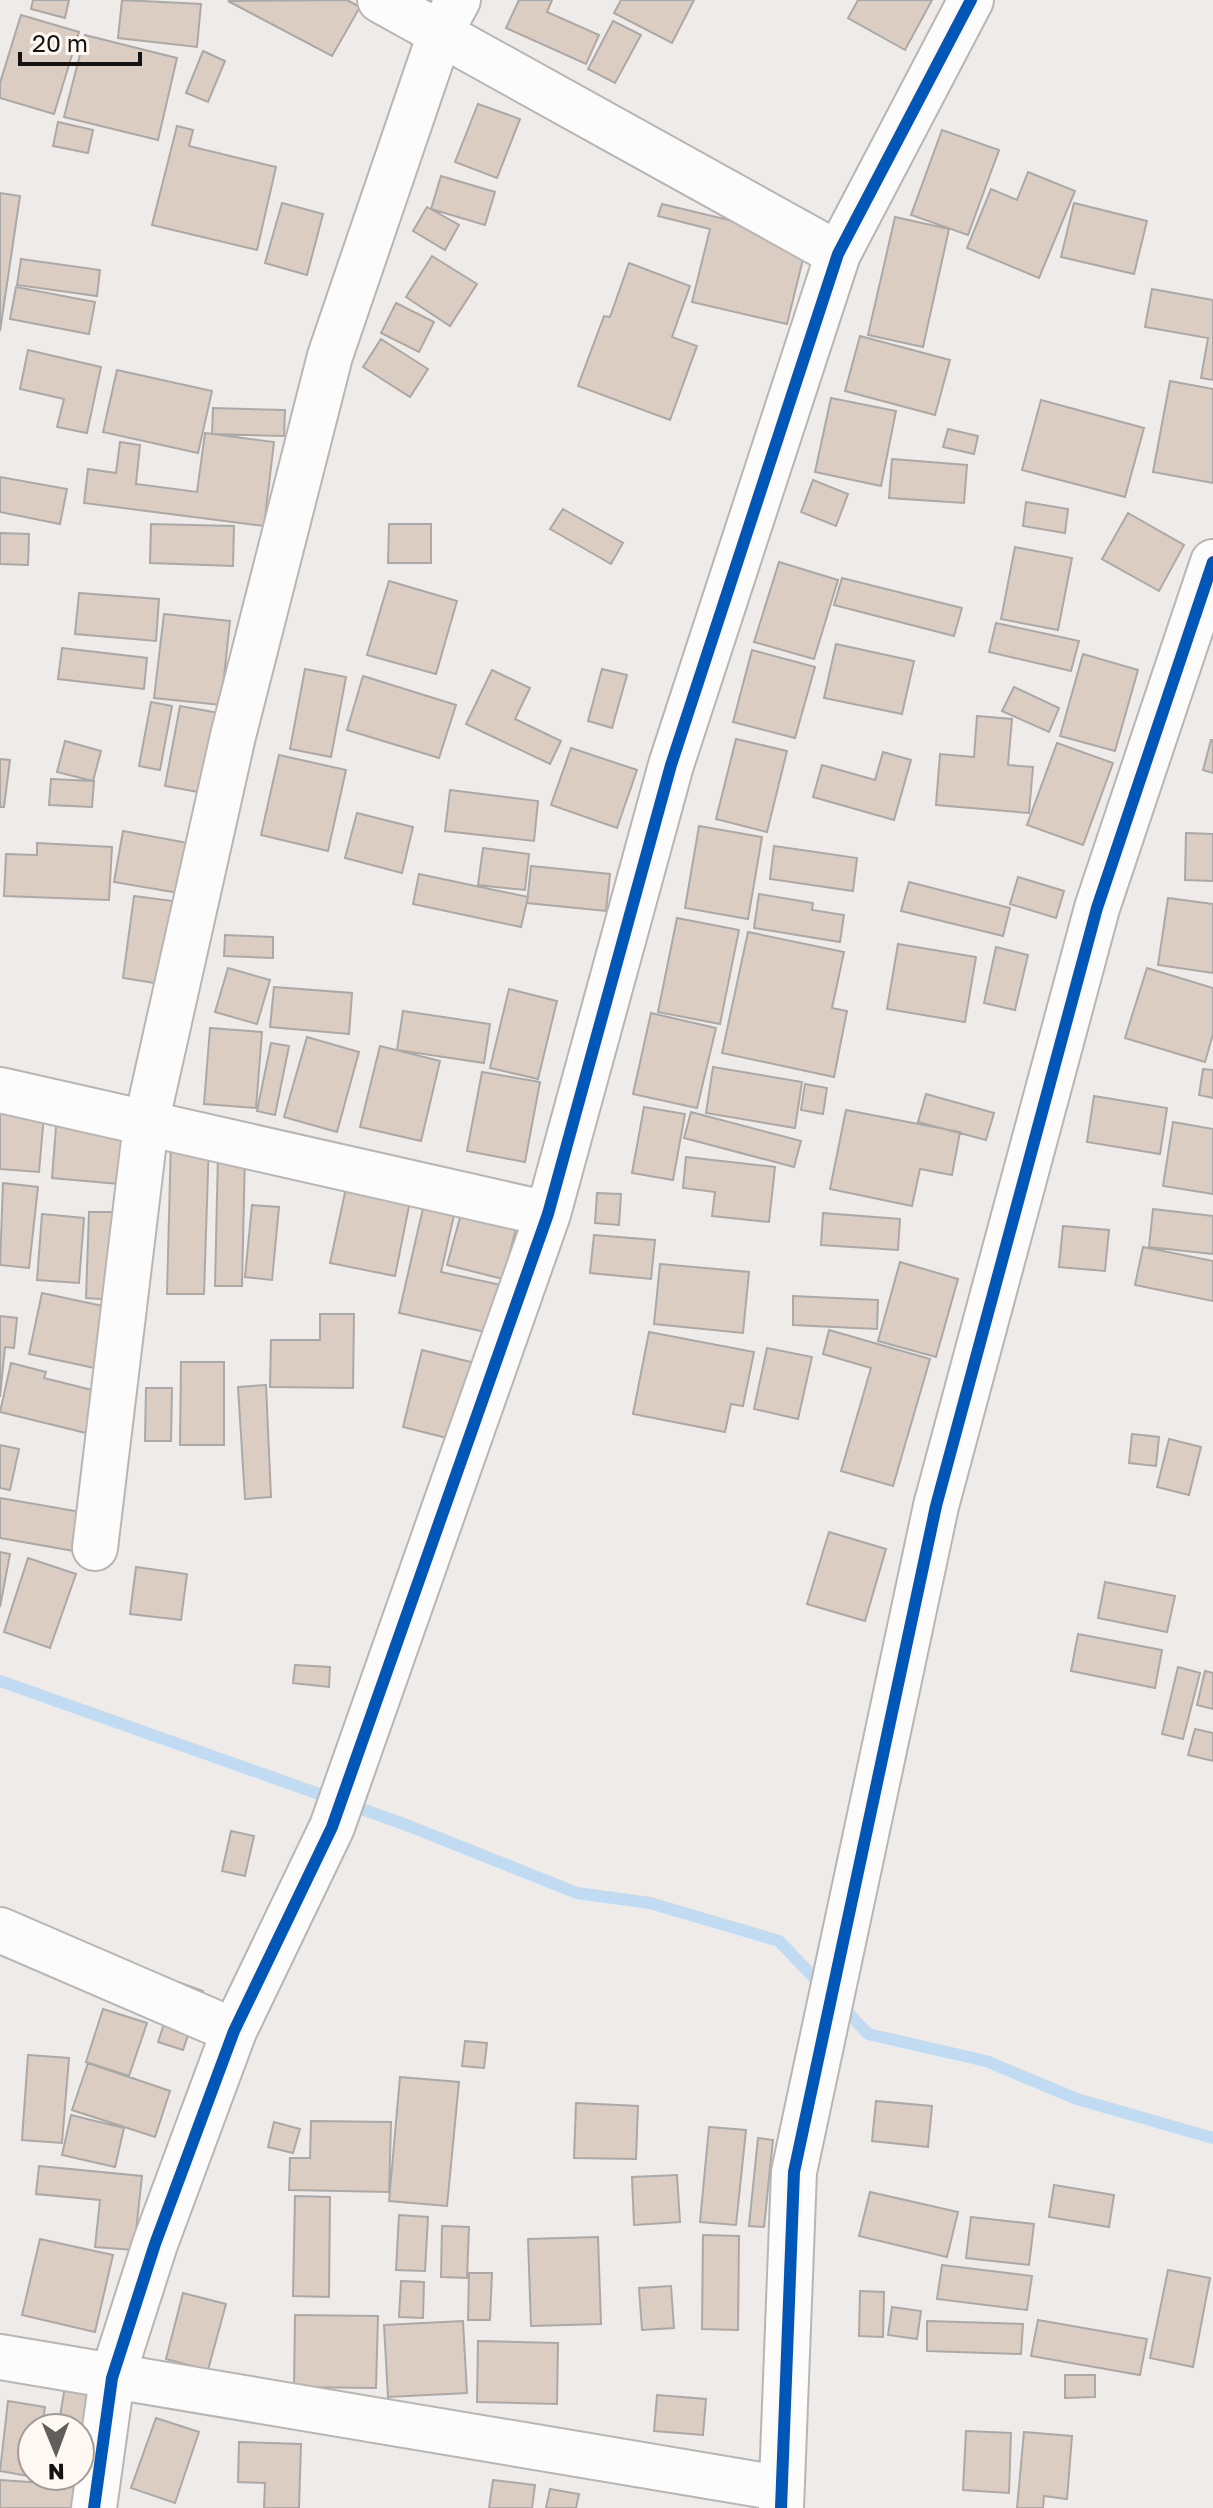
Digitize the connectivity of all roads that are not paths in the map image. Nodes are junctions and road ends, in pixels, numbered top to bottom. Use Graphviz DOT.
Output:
graph roads {
  1 [pos="380,0"];
  2 [pos="971,0"];
  3 [pos="450,16"];
  4 [pos="838,254"];
  5 [pos="1213,562"];
  6 [pos="0,1090"];
  7 [pos="146,1124"];
  8 [pos="548,1214"];
  9 [pos="95,1548"];
  10 [pos="0,1930"];
  11 [pos="234,2031"];
  12 [pos="0,2357"];
  13 [pos="112,2378"];
  14 [pos="780,2498"];
  15 [pos="94,2508"];
  1 -- 3 [label="street"];
  2 -- 4 [label="street"];
  3 -- 4 [label="street"];
  3 -- 7 [label="street"];
  4 -- 8 [label="street"];
  5 -- 14 [label="street"];
  6 -- 7 [label="street"];
  7 -- 8 [label="street"];
  7 -- 9 [label="street"];
  8 -- 11 [label="street"];
  10 -- 11 [label="street"];
  11 -- 13 [label="street"];
  12 -- 13 [label="street"];
  13 -- 14 [label="street"];
  13 -- 15 [label="street"];
}
